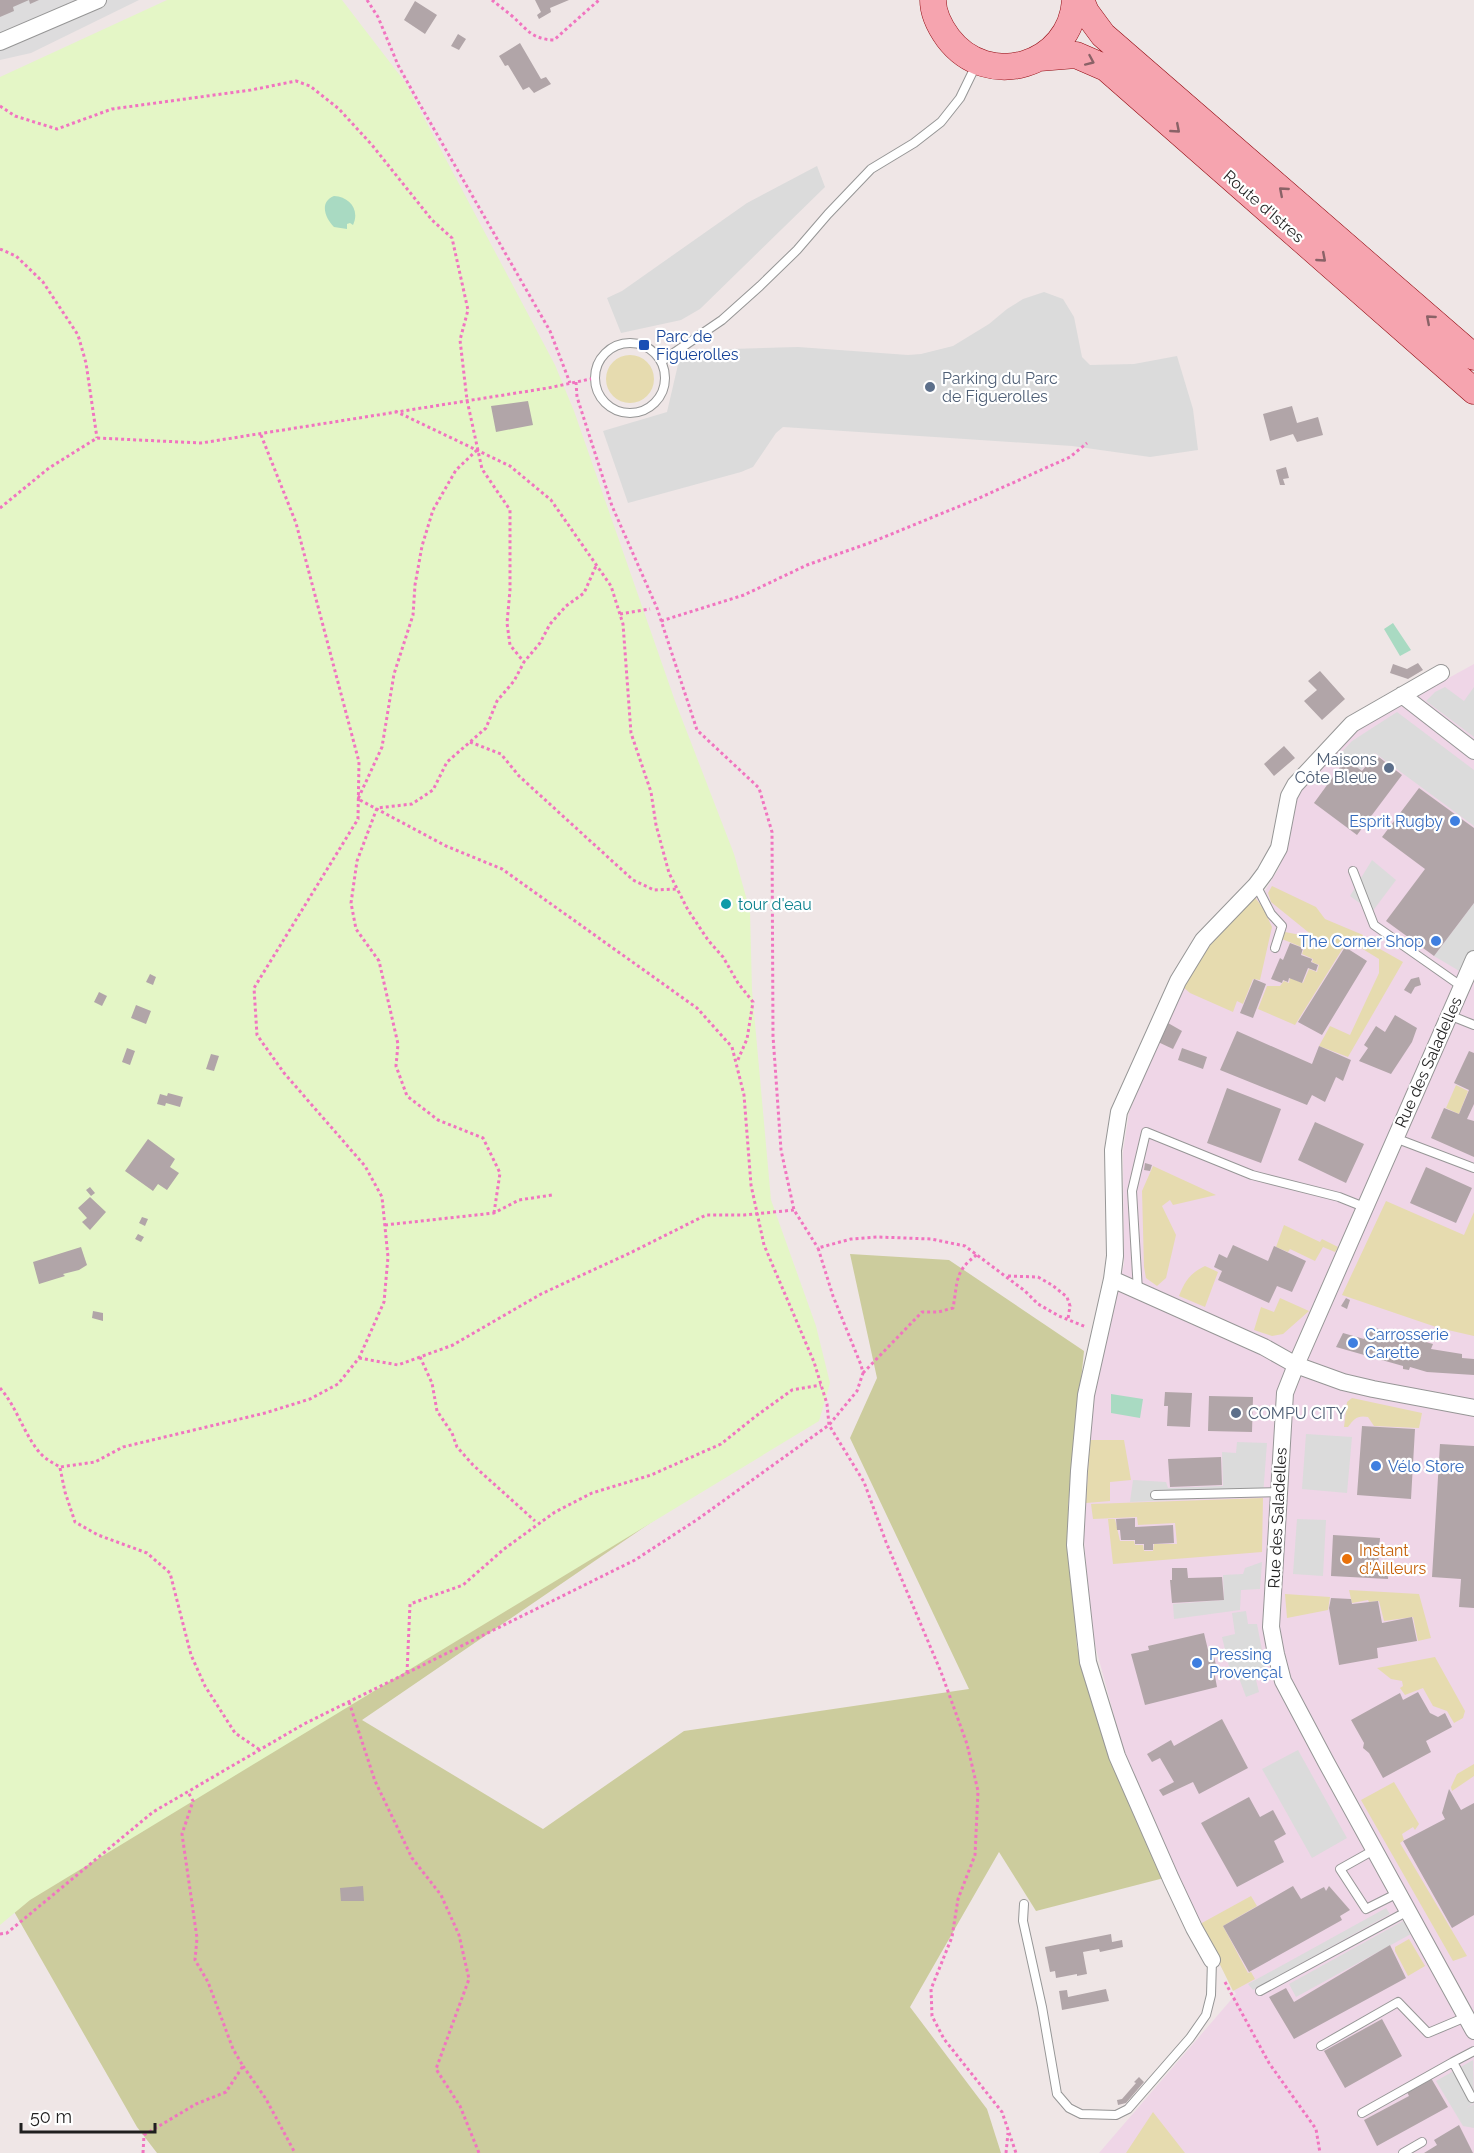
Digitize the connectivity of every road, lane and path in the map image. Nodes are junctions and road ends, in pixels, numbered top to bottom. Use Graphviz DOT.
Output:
graph roads {
  1 [pos="98,0"];
  2 [pos="367,0"];
  3 [pos="492,0"];
  4 [pos="599,0"];
  5 [pos="933,0"];
  6 [pos="1075,0"];
  7 [pos="1081,0"];
  8 [pos="0,42"];
  9 [pos="1040,58"];
  10 [pos="977,62"];
  11 [pos="0,106"];
  12 [pos="0,249"];
  13 [pos="1474,357"];
  14 [pos="662,361"];
  15 [pos="595,378"];
  16 [pos="576,382"];
  17 [pos="570,383"];
  18 [pos="1474,391"];
  19 [pos="467,400"];
  20 [pos="395,411"];
  21 [pos="261,435"];
  22 [pos="97,438"];
  23 [pos="1087,443"];
  24 [pos="477,450"];
  25 [pos="0,508"];
  26 [pos="597,566"];
  27 [pos="650,609"];
  28 [pos="620,614"];
  29 [pos="661,621"];
  30 [pos="524,662"];
  31 [pos="1441,673"];
  32 [pos="1402,695"];
  33 [pos="470,742"];
  34 [pos="1474,752"];
  35 [pos="358,799"];
  36 [pos="377,808"];
  37 [pos="1353,871"];
  38 [pos="1256,885"];
  39 [pos="677,889"];
  40 [pos="1275,948"];
  41 [pos="1474,959"];
  42 [pos="1461,986"];
  43 [pos="1449,1014"];
  44 [pos="1474,1025"];
  45 [pos="736,1063"];
  46 [pos="1395,1138"];
  47 [pos="1474,1168"];
  48 [pos="552,1195"];
  49 [pos="1364,1207"];
  50 [pos="794,1209"];
  51 [pos="494,1213"];
  52 [pos="757,1213"];
  53 [pos="385,1225"];
  54 [pos="818,1248"];
  55 [pos="978,1254"];
  56 [pos="1006,1276"];
  57 [pos="1112,1279"];
  58 [pos="1138,1291"];
  59 [pos="1068,1319"];
  60 [pos="1099,1332"];
  61 [pos="420,1357"];
  62 [pos="359,1358"];
  63 [pos="1296,1365"];
  64 [pos="863,1373"];
  65 [pos="820,1385"];
  66 [pos="0,1388"];
  67 [pos="1474,1408"];
  68 [pos="830,1425"];
  69 [pos="60,1467"];
  70 [pos="1279,1492"];
  71 [pos="1155,1495"];
  72 [pos="535,1521"];
  73 [pos="407,1674"];
  74 [pos="349,1702"];
  75 [pos="260,1750"];
  76 [pos="188,1792"];
  77 [pos="1374,1850"];
  78 [pos="1398,1893"];
  79 [pos="1024,1904"];
  80 [pos="1408,1911"];
  81 [pos="0,1934"];
  82 [pos="1212,1960"];
  83 [pos="1260,1991"];
  84 [pos="1470,2024"];
  85 [pos="1321,2046"];
  86 [pos="1474,2051"];
  87 [pos="1453,2062"];
  88 [pos="243,2066"];
  89 [pos="1472,2098"];
  90 [pos="1362,2113"];
  91 [pos="1009,2131"];
  92 [pos="1422,2142"];
  93 [pos="143,2153"];
  94 [pos="296,2153"];
  95 [pos="479,2153"];
  96 [pos="1006,2153"];
  97 [pos="1016,2153"];
  98 [pos="1320,2153"];
  99 [pos="1402,2153"];
  1 -- 8 [label="street"];
  2 -- 17 [label="path"];
  3 -- 4 [label="path"];
  5 -- 10 [label="main road"];
  6 -- 9 [label="main road"];
  13 -- 7 [label="main road, Route d'Istres, one-way"];
  9 -- 10 [label="main road"];
  9 -- 18 [label="main road, Route d'Istres, one-way"];
  10 -- 14 [label="lane"];
  11 -- 19 [label="path"];
  12 -- 22 [label="path"];
  14 -- 15 [label="lane"];
  14 -- 15 [label="lane"];
  15 -- 16 [label="path"];
  16 -- 17 [label="path"];
  16 -- 29 [label="path"];
  17 -- 19 [label="path"];
  19 -- 20 [label="path"];
  19 -- 24 [label="path"];
  20 -- 21 [label="path"];
  20 -- 24 [label="path"];
  21 -- 22 [label="path"];
  21 -- 35 [label="path"];
  22 -- 25 [label="path"];
  23 -- 29 [label="path"];
  24 -- 26 [label="path"];
  24 -- 30 [label="path"];
  24 -- 35 [label="path"];
  26 -- 28 [label="path"];
  26 -- 30 [label="path"];
  27 -- 28 [label="path"];
  28 -- 39 [label="path"];
  29 -- 50 [label="path"];
  30 -- 33 [label="path"];
  31 -- 32 [label="street"];
  32 -- 34 [label="street"];
  32 -- 38 [label="street"];
  33 -- 36 [label="path"];
  33 -- 39 [label="path"];
  35 -- 36 [label="path"];
  35 -- 53 [label="path"];
  36 -- 45 [label="path"];
  36 -- 51 [label="path"];
  37 -- 42 [label="lane"];
  38 -- 40 [label="lane"];
  38 -- 57 [label="street"];
  39 -- 45 [label="path"];
  41 -- 42 [label="street, Rue des Saladelles"];
  42 -- 43 [label="street, Rue des Saladelles"];
  43 -- 44 [label="lane"];
  43 -- 46 [label="street, Rue des Saladelles"];
  45 -- 52 [label="path"];
  46 -- 47 [label="lane"];
  46 -- 49 [label="street, Rue des Saladelles"];
  48 -- 51 [label="path"];
  49 -- 58 [label="lane"];
  49 -- 63 [label="street, Rue des Saladelles"];
  50 -- 52 [label="path"];
  50 -- 54 [label="path"];
  51 -- 53 [label="path"];
  52 -- 61 [label="path"];
  52 -- 65 [label="path"];
  53 -- 62 [label="path"];
  54 -- 55 [label="path"];
  54 -- 64 [label="path"];
  55 -- 56 [label="path"];
  55 -- 64 [label="path"];
  56 -- 59 [label="path"];
  56 -- 59 [label="path"];
  57 -- 58 [label="street"];
  57 -- 60 [label="street"];
  58 -- 63 [label="street"];
  59 -- 60 [label="path"];
  60 -- 82 [label="street"];
  61 -- 62 [label="path"];
  61 -- 72 [label="path"];
  62 -- 69 [label="path"];
  63 -- 67 [label="street"];
  63 -- 70 [label="street, Rue des Saladelles"];
  64 -- 68 [label="path"];
  65 -- 68 [label="path"];
  65 -- 73 [label="path"];
  66 -- 69 [label="path"];
  68 -- 73 [label="path"];
  68 -- 91 [label="path"];
  69 -- 75 [label="path"];
  70 -- 71 [label="lane"];
  70 -- 77 [label="street, Rue des Saladelles"];
  73 -- 74 [label="path"];
  74 -- 75 [label="path"];
  74 -- 95 [label="path"];
  75 -- 76 [label="path"];
  76 -- 81 [label="path"];
  76 -- 88 [label="path"];
  77 -- 78 [label="street, Rue des Saladelles"];
  77 -- 78 [label="lane"];
  78 -- 80 [label="street, Rue des Saladelles"];
  79 -- 82 [label="lane"];
  80 -- 83 [label="lane"];
  80 -- 84 [label="street, Rue des Saladelles"];
  82 -- 98 [label="path"];
  84 -- 85 [label="lane"];
  86 -- 87 [label="lane"];
  87 -- 89 [label="lane"];
  87 -- 90 [label="lane"];
  88 -- 93 [label="path"];
  88 -- 94 [label="path"];
  91 -- 96 [label="path"];
  91 -- 97 [label="path"];
  92 -- 99 [label="lane"];
}
